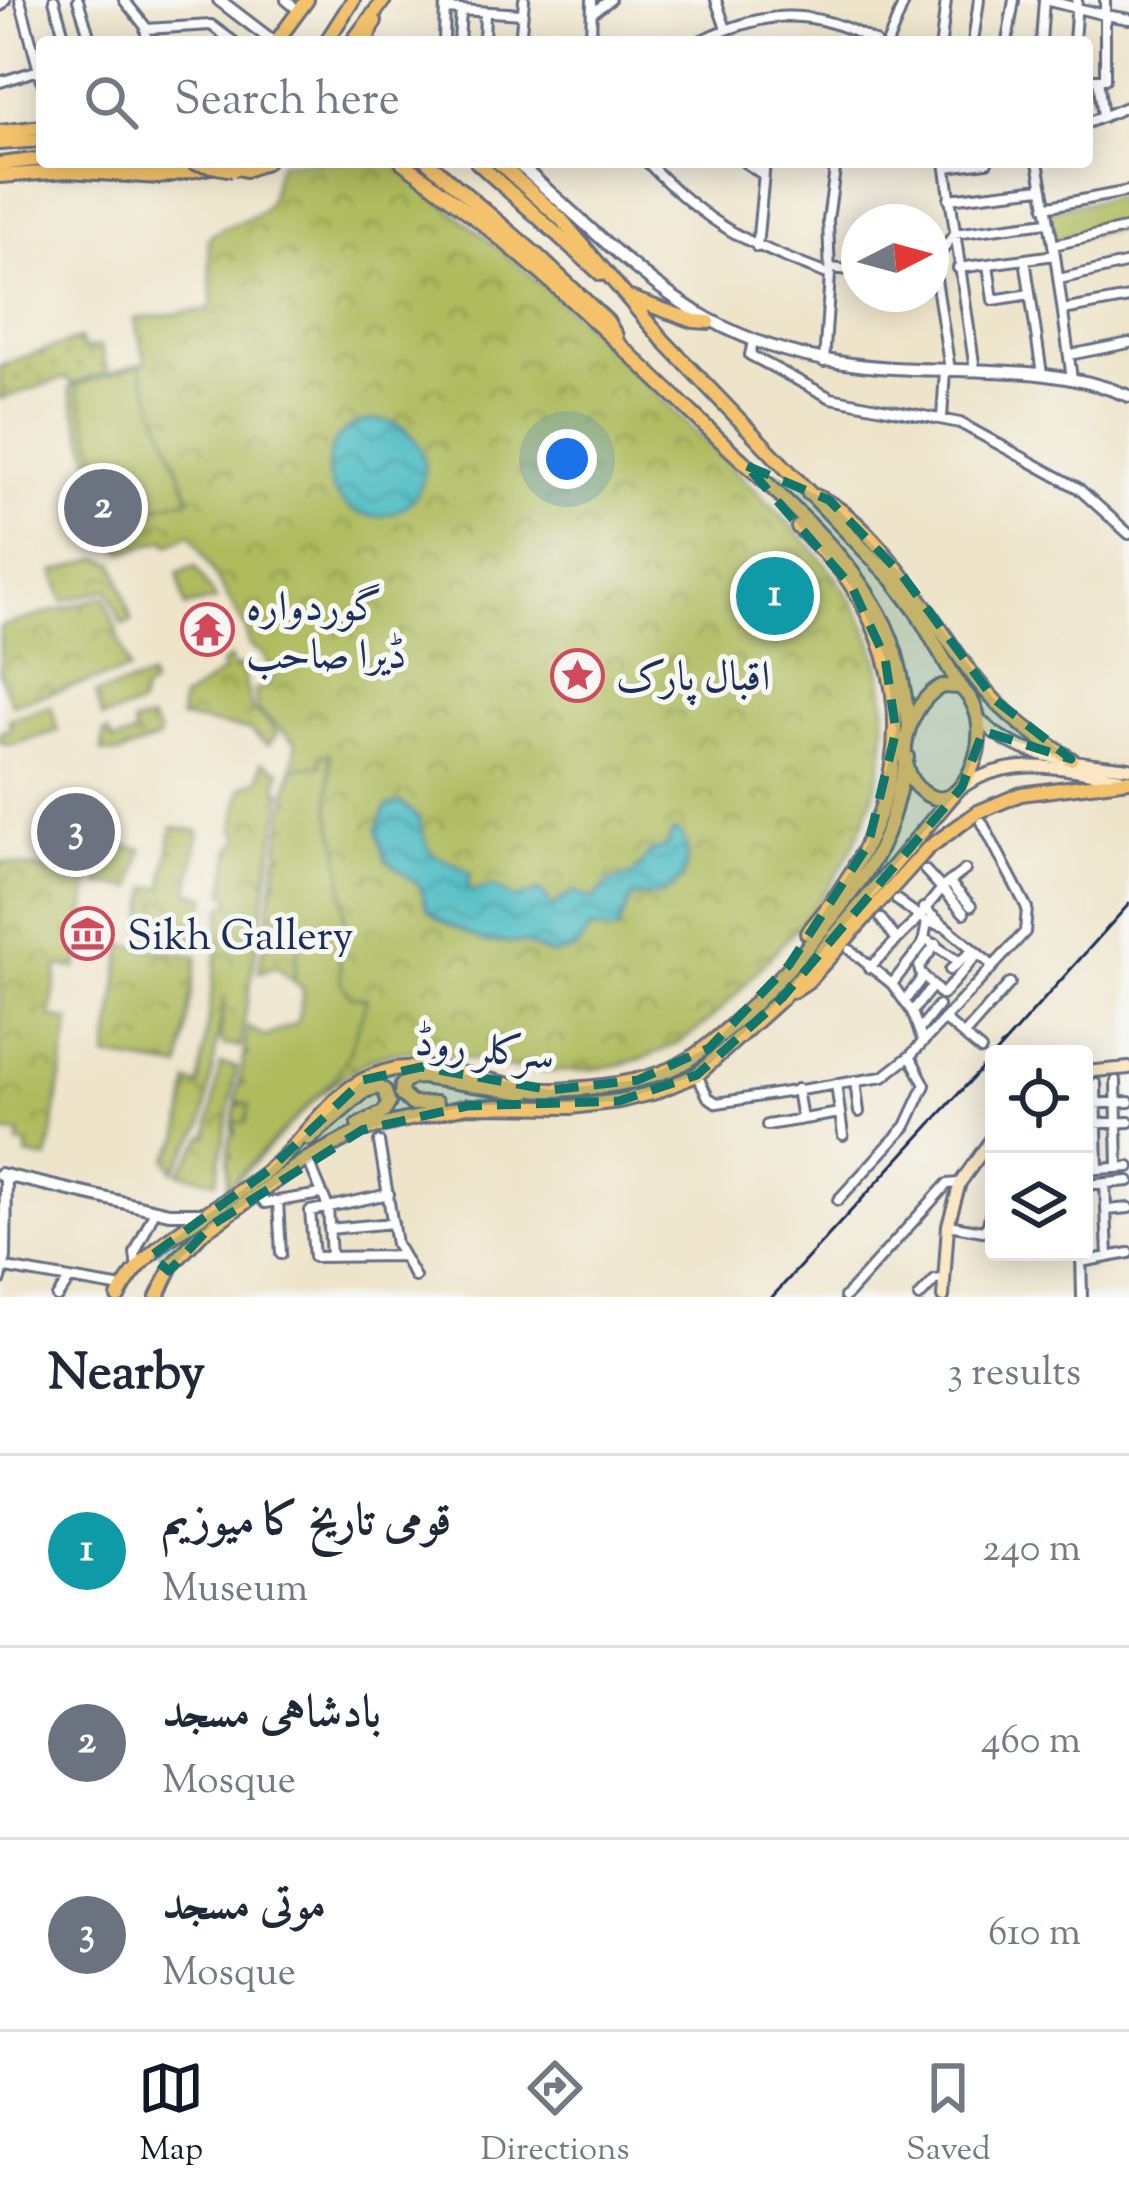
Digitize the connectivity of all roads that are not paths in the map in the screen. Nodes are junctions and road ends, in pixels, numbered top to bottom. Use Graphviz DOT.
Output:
graph roads {
  1 [pos="20,0"];
  2 [pos="54,0"];
  3 [pos="78,0"];
  4 [pos="124,0"];
  5 [pos="219,0"];
  6 [pos="286,0"];
  7 [pos="386,0"];
  8 [pos="524,0"];
  9 [pos="592,0"];
  10 [pos="610,0"];
  11 [pos="716,0"];
  12 [pos="905,0"];
  13 [pos="946,0"];
  14 [pos="979,0"];
  15 [pos="1014,0"];
  16 [pos="1045,0"];
  17 [pos="1106,0"];
  18 [pos="307,4"];
  19 [pos="445,4"];
  20 [pos="1077,5"];
  21 [pos="349,6"];
  22 [pos="461,10"];
  23 [pos="485,12"];
  24 [pos="592,13"];
  25 [pos="522,14"];
  26 [pos="1105,15"];
  27 [pos="1129,19"];
  28 [pos="146,29"];
  29 [pos="726,29"];
  30 [pos="64,36"];
  31 [pos="89,36"];
  32 [pos="146,36"];
  33 [pos="225,36"];
  34 [pos="270,36"];
  35 [pos="283,36"];
  36 [pos="330,36"];
  37 [pos="357,36"];
  38 [pos="361,36"];
  39 [pos="444,36"];
  40 [pos="459,36"];
  41 [pos="484,36"];
  42 [pos="520,36"];
  43 [pos="591,36"];
  44 [pos="710,36"];
  45 [pos="862,36"];
  46 [pos="890,36"];
  47 [pos="942,36"];
  48 [pos="975,36"];
  49 [pos="1008,36"];
  50 [pos="1042,36"];
  51 [pos="1075,36"];
  52 [pos="36,62"];
  53 [pos="36,71"];
  54 [pos="1093,79"];
  55 [pos="0,82"];
  56 [pos="1093,82"];
  57 [pos="1129,106"];
  58 [pos="1103,117"];
  59 [pos="1093,121"];
  60 [pos="36,128"];
  61 [pos="0,132"];
  62 [pos="36,140"];
  63 [pos="0,143"];
  64 [pos="36,160"];
  65 [pos="0,164"];
  66 [pos="214,168"];
  67 [pos="410,168"];
  68 [pos="435,168"];
  69 [pos="484,168"];
  70 [pos="506,168"];
  71 [pos="522,168"];
  72 [pos="653,168"];
  73 [pos="753,168"];
  74 [pos="764,168"];
  75 [pos="835,168"];
  76 [pos="946,168"];
  77 [pos="1039,168"];
  78 [pos="762,174"];
  79 [pos="0,176"];
  80 [pos="1041,188"];
  81 [pos="1129,191"];
  82 [pos="950,199"];
  83 [pos="1045,208"];
  84 [pos="565,215"];
  85 [pos="1047,222"];
  86 [pos="1129,228"];
  87 [pos="954,234"];
  88 [pos="949,241"];
  89 [pos="757,247"];
  90 [pos="1054,250"];
  91 [pos="1025,259"];
  92 [pos="1129,263"];
  93 [pos="988,264"];
  94 [pos="958,268"];
  95 [pos="830,272"];
  96 [pos="841,272"];
  97 [pos="1059,279"];
  98 [pos="1030,294"];
  99 [pos="624,295"];
  100 [pos="1129,298"];
  101 [pos="1063,310"];
  102 [pos="940,312"];
  103 [pos="709,322"];
  104 [pos="753,342"];
  105 [pos="1129,343"];
  106 [pos="620,344"];
  107 [pos="1069,355"];
  108 [pos="824,362"];
  109 [pos="948,370"];
  110 [pos="975,370"];
  111 [pos="1042,374"];
  112 [pos="1072,379"];
  113 [pos="1129,396"];
  114 [pos="942,418"];
  115 [pos="748,466"];
  116 [pos="808,493"];
  117 [pos="1129,534"];
  118 [pos="960,687"];
  119 [pos="979,718"];
  120 [pos="909,727"];
  121 [pos="907,757"];
  122 [pos="1072,759"];
  123 [pos="1129,768"];
  124 [pos="1129,779"];
  125 [pos="959,790"];
  126 [pos="982,822"];
  127 [pos="964,869"];
  128 [pos="925,870"];
  129 [pos="945,886"];
  130 [pos="897,900"];
  131 [pos="968,909"];
  132 [pos="920,912"];
  133 [pos="880,919"];
  134 [pos="928,922"];
  135 [pos="944,926"];
  136 [pos="956,935"];
  137 [pos="924,938"];
  138 [pos="897,940"];
  139 [pos="940,946"];
  140 [pos="850,950"];
  141 [pos="975,952"];
  142 [pos="959,962"];
  143 [pos="789,964"];
  144 [pos="993,966"];
  145 [pos="868,968"];
  146 [pos="950,970"];
  147 [pos="922,978"];
  148 [pos="1010,982"];
  149 [pos="892,984"];
  150 [pos="932,988"];
  151 [pos="942,995"];
  152 [pos="782,998"];
  153 [pos="906,999"];
  154 [pos="958,1005"];
  155 [pos="938,1006"];
  156 [pos="912,1012"];
  157 [pos="944,1019"];
  158 [pos="919,1030"];
  159 [pos="964,1035"];
  160 [pos="923,1042"];
  161 [pos="981,1050"];
  162 [pos="910,1056"];
  163 [pos="1129,1068"];
  164 [pos="1093,1071"];
  165 [pos="697,1075"];
  166 [pos="855,1081"];
  167 [pos="1116,1081"];
  168 [pos="836,1084"];
  169 [pos="1096,1084"];
  170 [pos="797,1089"];
  171 [pos="551,1090"];
  172 [pos="1129,1102"];
  173 [pos="1116,1103"];
  174 [pos="1093,1104"];
  175 [pos="1097,1104"];
  176 [pos="467,1106"];
  177 [pos="859,1112"];
  178 [pos="840,1113"];
  179 [pos="802,1119"];
  180 [pos="1129,1122"];
  181 [pos="1093,1124"];
  182 [pos="1097,1124"];
  183 [pos="1117,1124"];
  184 [pos="766,1125"];
  185 [pos="842,1135"];
  186 [pos="334,1142"];
  187 [pos="379,1142"];
  188 [pos="297,1144"];
  189 [pos="985,1148"];
  190 [pos="307,1159"];
  191 [pos="1124,1168"];
  192 [pos="1093,1169"];
  193 [pos="1098,1169"];
  194 [pos="3,1175"];
  195 [pos="1129,1181"];
  196 [pos="960,1183"];
  197 [pos="1106,1183"];
  198 [pos="1093,1184"];
  199 [pos="259,1194"];
  200 [pos="321,1194"];
  201 [pos="389,1194"];
  202 [pos="838,1200"];
  203 [pos="278,1201"];
  204 [pos="328,1207"];
  205 [pos="1129,1208"];
  206 [pos="155,1210"];
  207 [pos="1106,1210"];
  208 [pos="208,1212"];
  209 [pos="393,1223"];
  210 [pos="949,1225"];
  211 [pos="985,1227"];
  212 [pos="329,1229"];
  213 [pos="1129,1253"];
  214 [pos="281,1254"];
  215 [pos="151,1256"];
  216 [pos="401,1256"];
  217 [pos="331,1257"];
  218 [pos="1093,1257"];
  219 [pos="1108,1257"];
  220 [pos="1081,1261"];
  221 [pos="137,1270"];
  222 [pos="1,1271"];
  223 [pos="169,1271"];
  224 [pos="415,1277"];
  225 [pos="945,1278"];
  226 [pos="71,1279"];
  227 [pos="120,1293"];
  228 [pos="57,1297"];
  229 [pos="157,1297"];
  230 [pos="845,1297"];
  231 [pos="920,1297"];
  232 [pos="943,1297"];
  233 [pos="1082,1297"];
  1 -- 52 [label="street"];
  2 -- 30 [label="street"];
  3 -- 31 [label="street"];
  4 -- 28 [label="street"];
  5 -- 34 [label="street"];
  6 -- 18 [label="street"];
  7 -- 38 [label="main road"];
  8 -- 25 [label="street"];
  9 -- 24 [label="street"];
  10 -- 24 [label="street"];
  11 -- 29 [label="street"];
  12 -- 46 [label="street"];
  13 -- 47 [label="street"];
  14 -- 48 [label="street"];
  15 -- 49 [label="street"];
  16 -- 20 [label="street"];
  16 -- 50 [label="street"];
  17 -- 26 [label="street"];
  18 -- 35 [label="main road"];
  19 -- 22 [label="street"];
  19 -- 39 [label="street"];
  20 -- 26 [label="street"];
  20 -- 51 [label="street"];
  21 -- 36 [label="main road"];
  21 -- 37 [label="main road"];
  22 -- 23 [label="street"];
  22 -- 40 [label="street"];
  23 -- 25 [label="street"];
  23 -- 41 [label="street"];
  24 -- 43 [label="street"];
  25 -- 42 [label="street"];
  26 -- 27 [label="street"];
  26 -- 54 [label="street"];
  28 -- 32 [label="street"];
  28 -- 33 [label="street"];
  29 -- 44 [label="street"];
  29 -- 45 [label="street"];
  53 -- 55 [label="street"];
  56 -- 58 [label="street"];
  57 -- 58 [label="street"];
  58 -- 59 [label="street"];
  60 -- 61 [label="main road"];
  62 -- 63 [label="main road"];
  64 -- 65 [label="main road"];
  66 -- 79 [label="main road"];
  67 -- 106 [label="main road"];
  68 -- 106 [label="main road"];
  69 -- 99 [label="main road"];
  70 -- 84 [label="main road"];
  71 -- 84 [label="street"];
  72 -- 89 [label="street"];
  73 -- 78 [label="street"];
  74 -- 78 [label="street"];
  75 -- 95 [label="street"];
  76 -- 82 [label="street"];
  77 -- 80 [label="street"];
  78 -- 89 [label="street"];
  80 -- 82 [label="street"];
  80 -- 83 [label="street"];
  81 -- 83 [label="street"];
  82 -- 87 [label="street"];
  83 -- 85 [label="street"];
  84 -- 99 [label="main road"];
  84 -- 103 [label="street"];
  85 -- 87 [label="street"];
  85 -- 90 [label="street"];
  86 -- 90 [label="street"];
  87 -- 88 [label="street"];
  87 -- 94 [label="street"];
  89 -- 95 [label="street"];
  90 -- 91 [label="street"];
  90 -- 97 [label="street"];
  91 -- 93 [label="street"];
  91 -- 98 [label="street"];
  92 -- 97 [label="street"];
  93 -- 94 [label="street"];
  93 -- 98 [label="street"];
  94 -- 110 [label="street"];
  95 -- 96 [label="street"];
  95 -- 108 [label="street"];
  97 -- 101 [label="street"];
  98 -- 111 [label="street"];
  99 -- 103 [label="main road"];
  99 -- 116 [label="main road"];
  100 -- 101 [label="street"];
  101 -- 107 [label="street"];
  102 -- 109 [label="street"];
  103 -- 104 [label="street"];
  104 -- 108 [label="street"];
  104 -- 114 [label="street"];
  105 -- 107 [label="street"];
  106 -- 115 [label="main road"];
  107 -- 112 [label="street"];
  108 -- 109 [label="street"];
  109 -- 110 [label="street"];
  109 -- 114 [label="street"];
  110 -- 111 [label="street"];
  111 -- 112 [label="street"];
  112 -- 113 [label="street"];
  114 -- 117 [label="street"];
  115 -- 120 [label="main road"];
  115 -- 143 [label="main road"];
  116 -- 118 [label="main road"];
  116 -- 122 [label="main road"];
  118 -- 119 [label="main road"];
  118 -- 120 [label="main road"];
  119 -- 122 [label="main road"];
  119 -- 125 [label="main road"];
  120 -- 121 [label="main road"];
  121 -- 125 [label="main road"];
  121 -- 143 [label="main road, سرکلر روڈ"];
  122 -- 123 [label="main road"];
  124 -- 125 [label="main road"];
  124 -- 152 [label="main road"];
  125 -- 152 [label="main road, سرکلر روڈ"];
  126 -- 144 [label="street"];
  127 -- 129 [label="street"];
  128 -- 129 [label="street"];
  129 -- 131 [label="street"];
  129 -- 132 [label="street"];
  130 -- 132 [label="street"];
  132 -- 134 [label="street"];
  132 -- 135 [label="street"];
  132 -- 138 [label="street"];
  133 -- 138 [label="street"];
  134 -- 135 [label="street"];
  134 -- 137 [label="street"];
  135 -- 136 [label="street"];
  136 -- 139 [label="street"];
  136 -- 141 [label="street"];
  137 -- 139 [label="street"];
  137 -- 149 [label="street"];
  138 -- 145 [label="street"];
  139 -- 142 [label="street"];
  139 -- 147 [label="street"];
  140 -- 145 [label="street"];
  141 -- 142 [label="street"];
  141 -- 144 [label="street"];
  141 -- 151 [label="street"];
  142 -- 146 [label="street"];
  143 -- 171 [label="main road, سرکلر روڈ"];
  144 -- 154 [label="street"];
  145 -- 149 [label="street"];
  147 -- 150 [label="street"];
  147 -- 153 [label="street"];
  148 -- 159 [label="street"];
  149 -- 153 [label="street"];
  150 -- 151 [label="street"];
  150 -- 156 [label="street"];
  151 -- 154 [label="street"];
  152 -- 165 [label="main road, سرکلر روڈ"];
  153 -- 156 [label="street"];
  154 -- 157 [label="street"];
  155 -- 158 [label="street"];
  156 -- 158 [label="street"];
  157 -- 159 [label="street"];
  157 -- 160 [label="street"];
  158 -- 160 [label="street"];
  159 -- 161 [label="street"];
  160 -- 162 [label="street"];
  162 -- 166 [label="street"];
  162 -- 202 [label="street"];
  163 -- 164 [label="main road"];
  165 -- 170 [label="street"];
  165 -- 176 [label="main road, سرکلر روڈ"];
  166 -- 168 [label="street"];
  166 -- 177 [label="street"];
  167 -- 173 [label="street"];
  168 -- 170 [label="street"];
  168 -- 178 [label="street"];
  169 -- 175 [label="street"];
  170 -- 179 [label="street"];
  171 -- 176 [label="main road"];
  171 -- 188 [label="main road, سرکلر روڈ"];
  172 -- 173 [label="street"];
  173 -- 175 [label="street"];
  173 -- 183 [label="street"];
  174 -- 175 [label="street"];
  175 -- 182 [label="street"];
  176 -- 186 [label="main road, سرکلر روڈ"];
  178 -- 179 [label="street"];
  178 -- 185 [label="street"];
  179 -- 184 [label="street"];
  180 -- 183 [label="street"];
  181 -- 182 [label="street"];
  182 -- 183 [label="street"];
  182 -- 193 [label="street"];
  183 -- 191 [label="street"];
  186 -- 188 [label="main road"];
  186 -- 190 [label="main road, سرکلر روڈ"];
  187 -- 201 [label="street"];
  188 -- 208 [label="main road, سرکلر روڈ"];
  189 -- 196 [label="main road"];
  190 -- 199 [label="main road, سرکلر روڈ"];
  190 -- 200 [label="street"];
  191 -- 193 [label="street"];
  192 -- 193 [label="street"];
  194 -- 206 [label="street"];
  194 -- 222 [label="street"];
  195 -- 197 [label="street"];
  196 -- 210 [label="main road"];
  196 -- 230 [label="street"];
  197 -- 198 [label="street"];
  197 -- 207 [label="street"];
  199 -- 203 [label="street"];
  199 -- 223 [label="main road, سرکلر روڈ"];
  200 -- 203 [label="street"];
  200 -- 204 [label="street"];
  201 -- 204 [label="street"];
  201 -- 209 [label="street"];
  203 -- 214 [label="street"];
  204 -- 212 [label="street"];
  204 -- 217 [label="street"];
  205 -- 207 [label="street"];
  206 -- 208 [label="street"];
  206 -- 221 [label="street"];
  207 -- 219 [label="street"];
  208 -- 215 [label="main road, سرکلر روڈ"];
  209 -- 212 [label="street"];
  209 -- 216 [label="street"];
  210 -- 211 [label="street"];
  210 -- 225 [label="main road"];
  212 -- 217 [label="street"];
  213 -- 219 [label="street"];
  215 -- 221 [label="main road, سرکلر روڈ"];
  215 -- 223 [label="main road"];
  216 -- 217 [label="street"];
  216 -- 224 [label="street"];
  218 -- 219 [label="street"];
  220 -- 233 [label="street"];
  221 -- 227 [label="main road, سرکلر روڈ"];
  222 -- 226 [label="street"];
  223 -- 229 [label="main road, سرکلر روڈ"];
  225 -- 231 [label="street"];
  225 -- 232 [label="main road"];
  226 -- 227 [label="street"];
  226 -- 228 [label="street"];
}
